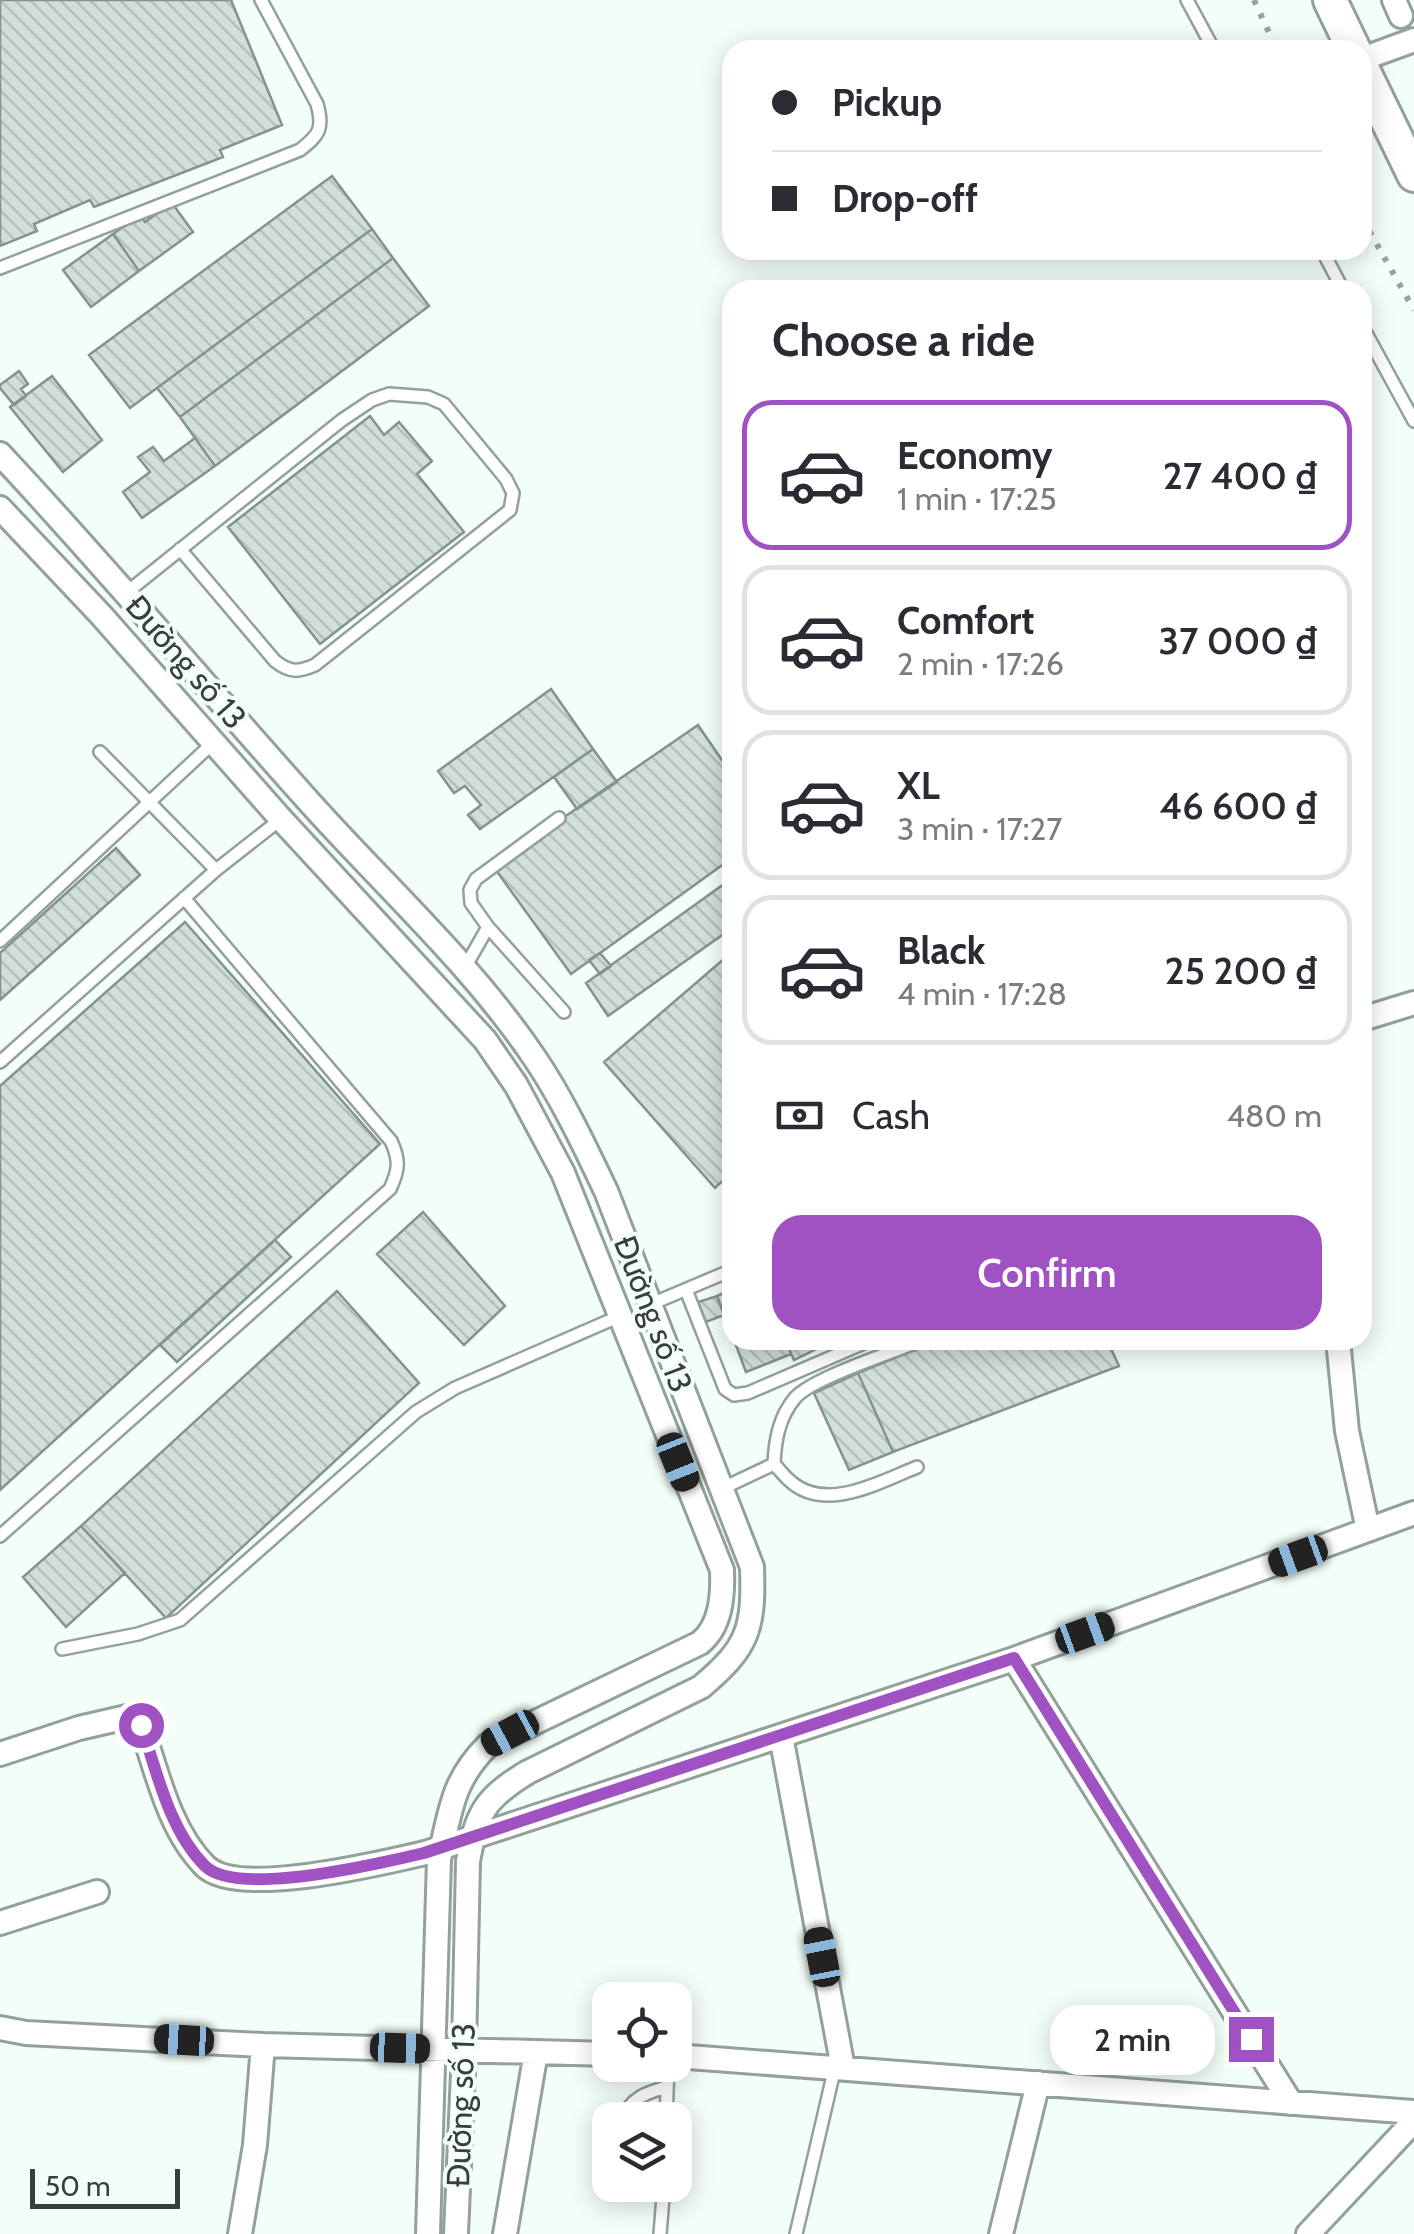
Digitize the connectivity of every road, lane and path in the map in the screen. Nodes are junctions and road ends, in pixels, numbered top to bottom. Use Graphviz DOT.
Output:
graph roads {
  1 [pos="261,0"];
  2 [pos="1188,0"];
  3 [pos="1330,0"];
  4 [pos="1209,40"];
  5 [pos="1349,40"];
  6 [pos="1414,40"];
  7 [pos="1372,55"];
  8 [pos="1372,89"];
  9 [pos="1414,175"];
  10 [pos="0,268"];
  11 [pos="1372,344"];
  12 [pos="1414,421"];
  13 [pos="0,454"];
  14 [pos="1,512"];
  15 [pos="180,549"];
  16 [pos="126,593"];
  17 [pos="101,615"];
  18 [pos="213,743"];
  19 [pos="100,752"];
  20 [pos="306,798"];
  21 [pos="147,802"];
  22 [pos="560,818"];
  23 [pos="280,819"];
  24 [pos="216,870"];
  25 [pos="184,898"];
  26 [pos="488,927"];
  27 [pos="0,940"];
  28 [pos="464,969"];
  29 [pos="1414,1003"];
  30 [pos="564,1012"];
  31 [pos="1372,1016"];
  32 [pos="0,1062"];
  33 [pos="722,1274"];
  34 [pos="686,1290"];
  35 [pos="650,1304"];
  36 [pos="620,1316"];
  37 [pos="848,1350"];
  38 [pos="899,1350"];
  39 [pos="1339,1350"];
  40 [pos="774,1464"];
  41 [pos="916,1467"];
  42 [pos="720,1489"];
  43 [pos="1414,1514"];
  44 [pos="1368,1530"];
  45 [pos="0,1536"];
  46 [pos="717,1618"];
  47 [pos="750,1624"];
  48 [pos="62,1649"];
  49 [pos="1014,1658"];
  50 [pos="780,1736"];
  51 [pos="0,1754"];
  52 [pos="472,1837"];
  53 [pos="442,1847"];
  54 [pos="98,1892"];
  55 [pos="0,1923"];
  56 [pos="0,2028"];
  57 [pos="263,2044"];
  58 [pos="433,2049"];
  59 [pos="464,2050"];
  60 [pos="536,2052"];
  61 [pos="592,2054"];
  62 [pos="692,2057"];
  63 [pos="839,2068"];
  64 [pos="668,2082"];
  65 [pos="1038,2083"];
  66 [pos="668,2087"];
  67 [pos="634,2102"];
  68 [pos="667,2102"];
  69 [pos="1291,2102"];
  70 [pos="1414,2112"];
  71 [pos="1414,2121"];
  72 [pos="663,2202"];
  73 [pos="240,2234"];
  74 [pos="428,2234"];
  75 [pos="456,2234"];
  76 [pos="504,2234"];
  77 [pos="660,2234"];
  78 [pos="796,2234"];
  79 [pos="1001,2234"];
  80 [pos="1308,2234"];
  1 -- 10 [label="lane"];
  2 -- 4 [label="lane"];
  3 -- 5 [label="street"];
  6 -- 7 [label="street"];
  8 -- 9 [label="street"];
  11 -- 12 [label="lane"];
  13 -- 16 [label="street, Đường số 13"];
  14 -- 17 [label="street, Đường số 13"];
  15 -- 15 [label="lane"];
  15 -- 16 [label="lane"];
  16 -- 17 [label="street"];
  16 -- 20 [label="street, Đường số 13"];
  17 -- 18 [label="street, Đường số 13"];
  18 -- 21 [label="lane"];
  18 -- 23 [label="street, Đường số 13"];
  19 -- 21 [label="lane"];
  20 -- 23 [label="street"];
  20 -- 28 [label="street, Đường số 13"];
  21 -- 24 [label="lane"];
  21 -- 27 [label="lane"];
  22 -- 26 [label="lane"];
  23 -- 24 [label="lane"];
  23 -- 36 [label="street, Đường số 13"];
  24 -- 25 [label="lane"];
  25 -- 32 [label="lane"];
  25 -- 45 [label="lane"];
  26 -- 28 [label="lane"];
  26 -- 30 [label="lane"];
  28 -- 35 [label="street, Đường số 13"];
  29 -- 31 [label="street"];
  33 -- 34 [label="lane"];
  34 -- 35 [label="lane"];
  34 -- 37 [label="lane"];
  35 -- 36 [label="street"];
  35 -- 42 [label="street, Đường số 13"];
  36 -- 46 [label="street, Đường số 13"];
  36 -- 48 [label="lane"];
  38 -- 40 [label="lane"];
  39 -- 44 [label="street"];
  40 -- 41 [label="lane"];
  40 -- 42 [label="lane"];
  42 -- 47 [label="street, Đường số 13"];
  43 -- 44 [label="street"];
  44 -- 49 [label="street"];
  46 -- 47 [label="street"];
  46 -- 53 [label="street, Đường số 13"];
  47 -- 52 [label="street, Đường số 13"];
  49 -- 50 [label="street"];
  49 -- 69 [label="street"];
  50 -- 52 [label="street"];
  50 -- 63 [label="street"];
  51 -- 53 [label="street"];
  52 -- 53 [label="street"];
  52 -- 59 [label="street, Đường số 13"];
  53 -- 58 [label="street, Đường số 13"];
  54 -- 55 [label="street"];
  56 -- 57 [label="street"];
  57 -- 58 [label="street"];
  57 -- 73 [label="street"];
  58 -- 59 [label="street"];
  58 -- 74 [label="street, Đường số 13"];
  59 -- 60 [label="street"];
  59 -- 75 [label="street, Đường số 13"];
  60 -- 61 [label="street"];
  60 -- 76 [label="street"];
  62 -- 63 [label="street"];
  63 -- 65 [label="street"];
  63 -- 78 [label="lane"];
  64 -- 66 [label="lane"];
  65 -- 69 [label="street"];
  65 -- 79 [label="street"];
  66 -- 67 [label="lane"];
  66 -- 68 [label="lane"];
  69 -- 70 [label="street"];
  71 -- 80 [label="street"];
  72 -- 77 [label="lane"];
}
